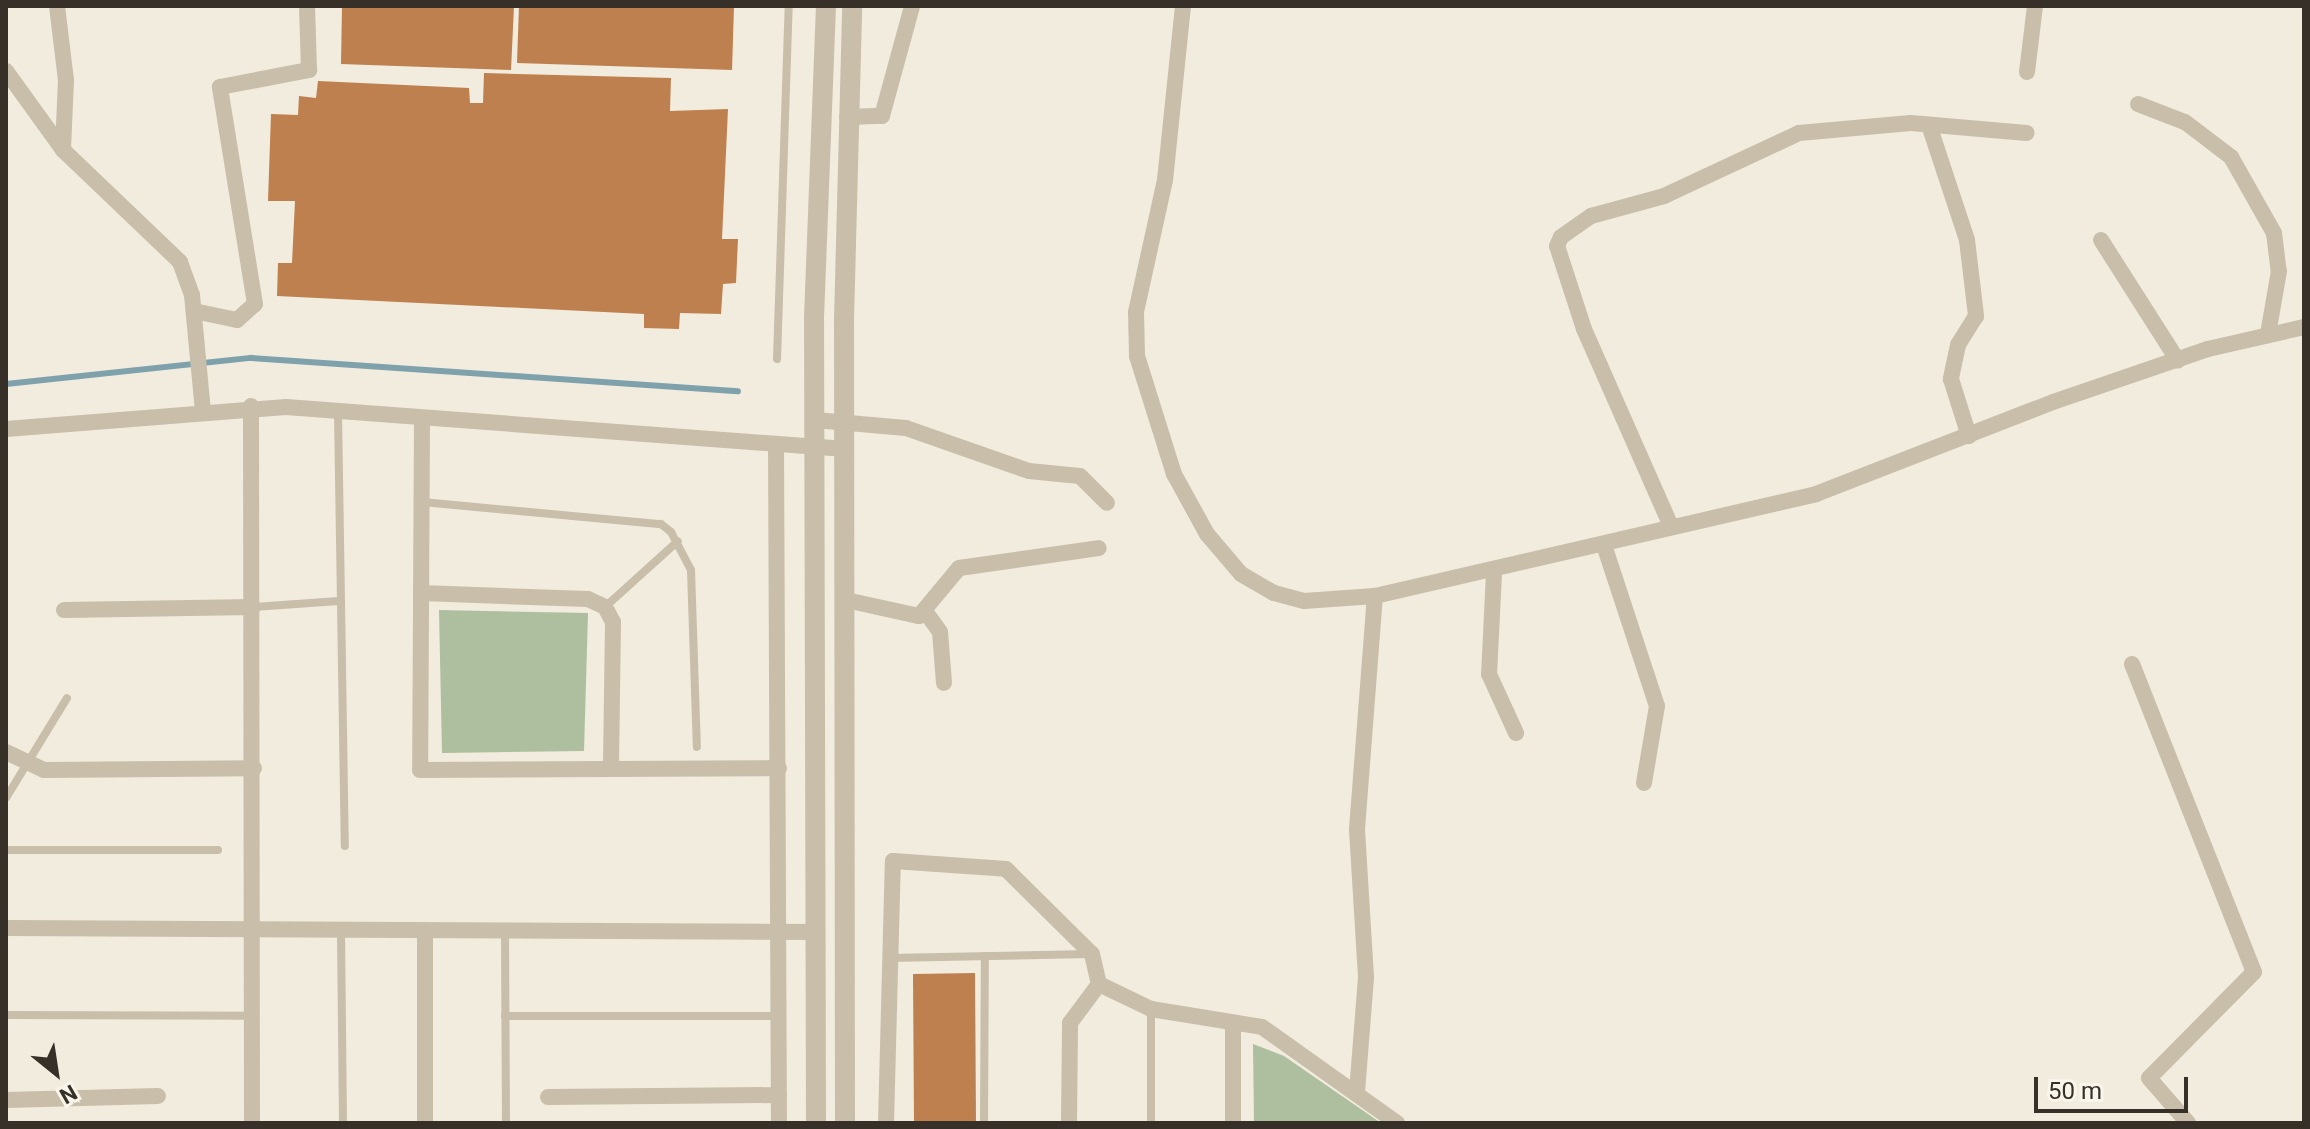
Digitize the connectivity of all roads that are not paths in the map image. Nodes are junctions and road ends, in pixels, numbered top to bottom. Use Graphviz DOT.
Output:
graph roads {
  1 [pos="57,6"];
  2 [pos="307,6"];
  3 [pos="789,6"];
  4 [pos="826,6"];
  5 [pos="852,6"];
  6 [pos="912,6"];
  7 [pos="1183,6"];
  8 [pos="2035,6"];
  9 [pos="6,71"];
  10 [pos="2027,72"];
  11 [pos="2138,104"];
  12 [pos="847,117"];
  13 [pos="1929,125"];
  14 [pos="2027,133"];
  15 [pos="63,150"];
  16 [pos="2101,240"];
  17 [pos="194,318"];
  18 [pos="2304,327"];
  19 [pos="2268,334"];
  20 [pos="777,359"];
  21 [pos="2178,361"];
  22 [pos="202,403"];
  23 [pos="251,406"];
  24 [pos="338,411"];
  25 [pos="422,418"];
  26 [pos="815,420"];
  27 [pos="845,421"];
  28 [pos="6,429"];
  29 [pos="1969,436"];
  30 [pos="776,445"];
  31 [pos="815,447"];
  32 [pos="845,449"];
  33 [pos="421,502"];
  34 [pos="1107,503"];
  35 [pos="1670,524"];
  36 [pos="678,541"];
  37 [pos="1604,545"];
  38 [pos="1099,548"];
  39 [pos="1494,573"];
  40 [pos="421,593"];
  41 [pos="1375,596"];
  42 [pos="846,600"];
  43 [pos="339,601"];
  44 [pos="253,607"];
  45 [pos="605,607"];
  46 [pos="64,610"];
  47 [pos="927,614"];
  48 [pos="2132,664"];
  49 [pos="944,683"];
  50 [pos="67,698"];
  51 [pos="1516,733"];
  52 [pos="697,747"];
  53 [pos="6,752"];
  54 [pos="24,766"];
  55 [pos="254,768"];
  56 [pos="779,768"];
  57 [pos="611,769"];
  58 [pos="1644,783"];
  59 [pos="6,798"];
  60 [pos="345,846"];
  61 [pos="6,850"];
  62 [pos="218,850"];
  63 [pos="6,928"];
  64 [pos="254,930"];
  65 [pos="778,931"];
  66 [pos="341,932"];
  67 [pos="815,932"];
  68 [pos="505,933"];
  69 [pos="425,934"];
  70 [pos="1092,954"];
  71 [pos="985,956"];
  72 [pos="887,958"];
  73 [pos="1099,984"];
  74 [pos="1151,1009"];
  75 [pos="6,1015"];
  76 [pos="253,1016"];
  77 [pos="505,1016"];
  78 [pos="779,1016"];
  79 [pos="1233,1023"];
  80 [pos="1357,1092"];
  81 [pos="779,1095"];
  82 [pos="158,1096"];
  83 [pos="548,1097"];
  84 [pos="6,1100"];
  85 [pos="252,1123"];
  86 [pos="343,1123"];
  87 [pos="425,1123"];
  88 [pos="506,1123"];
  89 [pos="779,1123"];
  90 [pos="816,1123"];
  91 [pos="845,1123"];
  92 [pos="886,1123"];
  93 [pos="984,1123"];
  94 [pos="1069,1123"];
  95 [pos="1151,1123"];
  96 [pos="1233,1123"];
  97 [pos="1397,1123"];
  98 [pos="2188,1123"];
  1 -- 15 [label="street"];
  2 -- 17 [label="street"];
  3 -- 20 [label="lane"];
  4 -- 26 [label="street"];
  5 -- 12 [label="street"];
  6 -- 12 [label="street"];
  7 -- 41 [label="street"];
  8 -- 10 [label="street"];
  9 -- 15 [label="street"];
  11 -- 19 [label="street"];
  12 -- 27 [label="street"];
  13 -- 14 [label="street"];
  13 -- 29 [label="street"];
  13 -- 35 [label="street"];
  15 -- 17 [label="street"];
  16 -- 21 [label="street"];
  17 -- 22 [label="street"];
  18 -- 19 [label="street"];
  19 -- 21 [label="street"];
  21 -- 29 [label="street"];
  22 -- 23 [label="street"];
  22 -- 28 [label="street"];
  23 -- 24 [label="street"];
  23 -- 44 [label="street"];
  24 -- 25 [label="street"];
  24 -- 43 [label="lane"];
  25 -- 30 [label="street"];
  25 -- 33 [label="street"];
  26 -- 27 [label="street"];
  26 -- 31 [label="street"];
  27 -- 32 [label="street"];
  27 -- 34 [label="street"];
  29 -- 35 [label="street"];
  30 -- 31 [label="street"];
  30 -- 56 [label="street"];
  31 -- 32 [label="street"];
  31 -- 67 [label="street"];
  32 -- 42 [label="street"];
  33 -- 36 [label="lane"];
  33 -- 40 [label="street"];
  35 -- 37 [label="street"];
  36 -- 45 [label="lane"];
  36 -- 52 [label="lane"];
  37 -- 39 [label="street"];
  37 -- 58 [label="street"];
  38 -- 47 [label="street"];
  39 -- 41 [label="street"];
  39 -- 51 [label="street"];
  40 -- 45 [label="street"];
  40 -- 57 [label="street"];
  41 -- 80 [label="street"];
  42 -- 47 [label="street"];
  42 -- 91 [label="street"];
  43 -- 44 [label="lane"];
  43 -- 60 [label="lane"];
  44 -- 46 [label="street"];
  44 -- 55 [label="street"];
  45 -- 57 [label="street"];
  47 -- 49 [label="street"];
  48 -- 98 [label="street"];
  50 -- 54 [label="lane"];
  53 -- 54 [label="street"];
  54 -- 55 [label="street"];
  54 -- 59 [label="lane"];
  55 -- 64 [label="street"];
  56 -- 57 [label="street"];
  56 -- 65 [label="street"];
  61 -- 62 [label="lane"];
  63 -- 64 [label="street"];
  64 -- 66 [label="street"];
  64 -- 76 [label="street"];
  65 -- 67 [label="street"];
  65 -- 68 [label="street"];
  65 -- 78 [label="street"];
  66 -- 69 [label="street"];
  66 -- 86 [label="lane"];
  67 -- 90 [label="street"];
  68 -- 69 [label="street"];
  68 -- 77 [label="lane"];
  69 -- 87 [label="street"];
  70 -- 71 [label="lane"];
  70 -- 72 [label="street"];
  70 -- 73 [label="street"];
  71 -- 72 [label="lane"];
  71 -- 93 [label="lane"];
  72 -- 92 [label="street"];
  73 -- 74 [label="street"];
  73 -- 94 [label="street"];
  74 -- 79 [label="street"];
  74 -- 95 [label="lane"];
  75 -- 76 [label="lane"];
  76 -- 85 [label="street"];
  77 -- 78 [label="lane"];
  77 -- 88 [label="lane"];
  78 -- 81 [label="street"];
  79 -- 80 [label="street"];
  79 -- 96 [label="street"];
  80 -- 97 [label="street"];
  81 -- 83 [label="street"];
  81 -- 89 [label="street"];
  82 -- 84 [label="street"];
}
